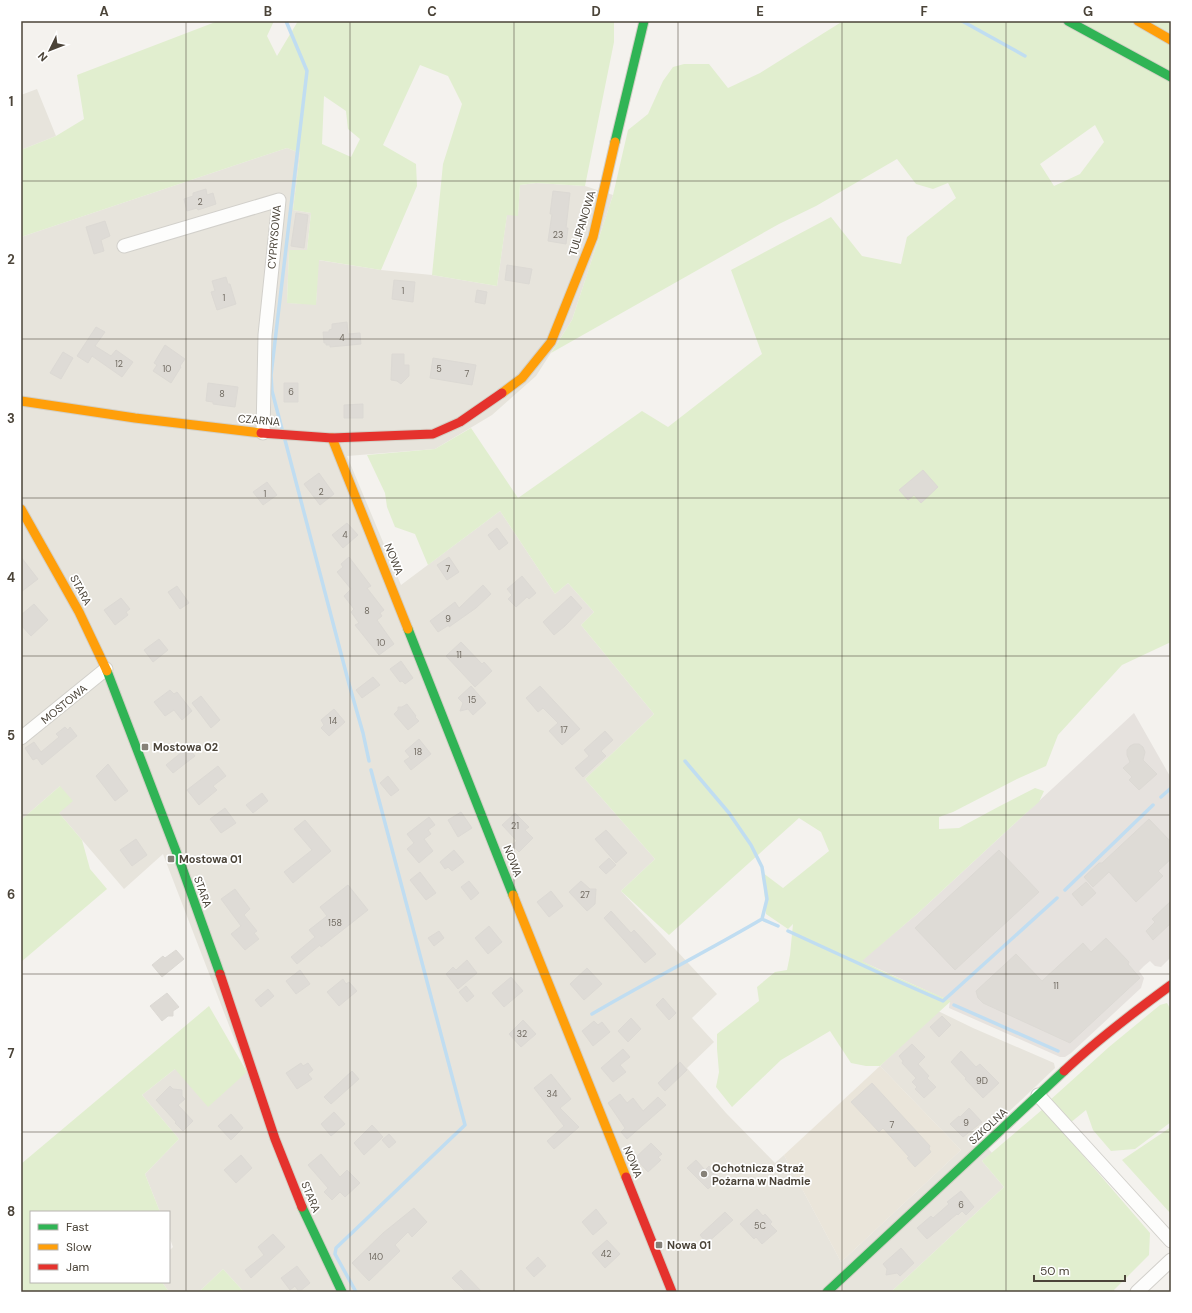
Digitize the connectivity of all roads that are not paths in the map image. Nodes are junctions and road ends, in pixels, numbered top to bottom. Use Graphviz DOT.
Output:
graph roads {
  1 [pos="644,21"];
  2 [pos="1068,21"];
  3 [pos="1138,21"];
  4 [pos="1171,40"];
  5 [pos="1171,77"];
  6 [pos="124,246"];
  7 [pos="21,401"];
  8 [pos="488,404"];
  9 [pos="263,433"];
  10 [pos="332,438"];
  11 [pos="21,509"];
  12 [pos="106,669"];
  13 [pos="21,738"];
  14 [pos="1171,985"];
  15 [pos="1038,1095"];
  16 [pos="1171,1241"];
  17 [pos="1171,1260"];
  18 [pos="835,1289"];
  19 [pos="342,1292"];
  20 [pos="672,1292"];
  21 [pos="1137,1292"];
  1 -- 8 [label="main road, TULIPANOWA"];
  2 -- 5 [label="main road"];
  3 -- 4 [label="main road"];
  6 -- 9 [label="street, CYPRYSOWA"];
  7 -- 9 [label="main road, CZARNA"];
  8 -- 10 [label="main road, CZARNA"];
  9 -- 10 [label="main road, CZARNA"];
  10 -- 20 [label="main road, NOWA"];
  11 -- 12 [label="main road, STARA"];
  12 -- 13 [label="street, MOSTOWA"];
  12 -- 19 [label="main road, STARA"];
  14 -- 15 [label="main road, SZKOLNA"];
  15 -- 16 [label="street"];
  15 -- 18 [label="main road, SZKOLNA"];
  17 -- 21 [label="street"];
}
